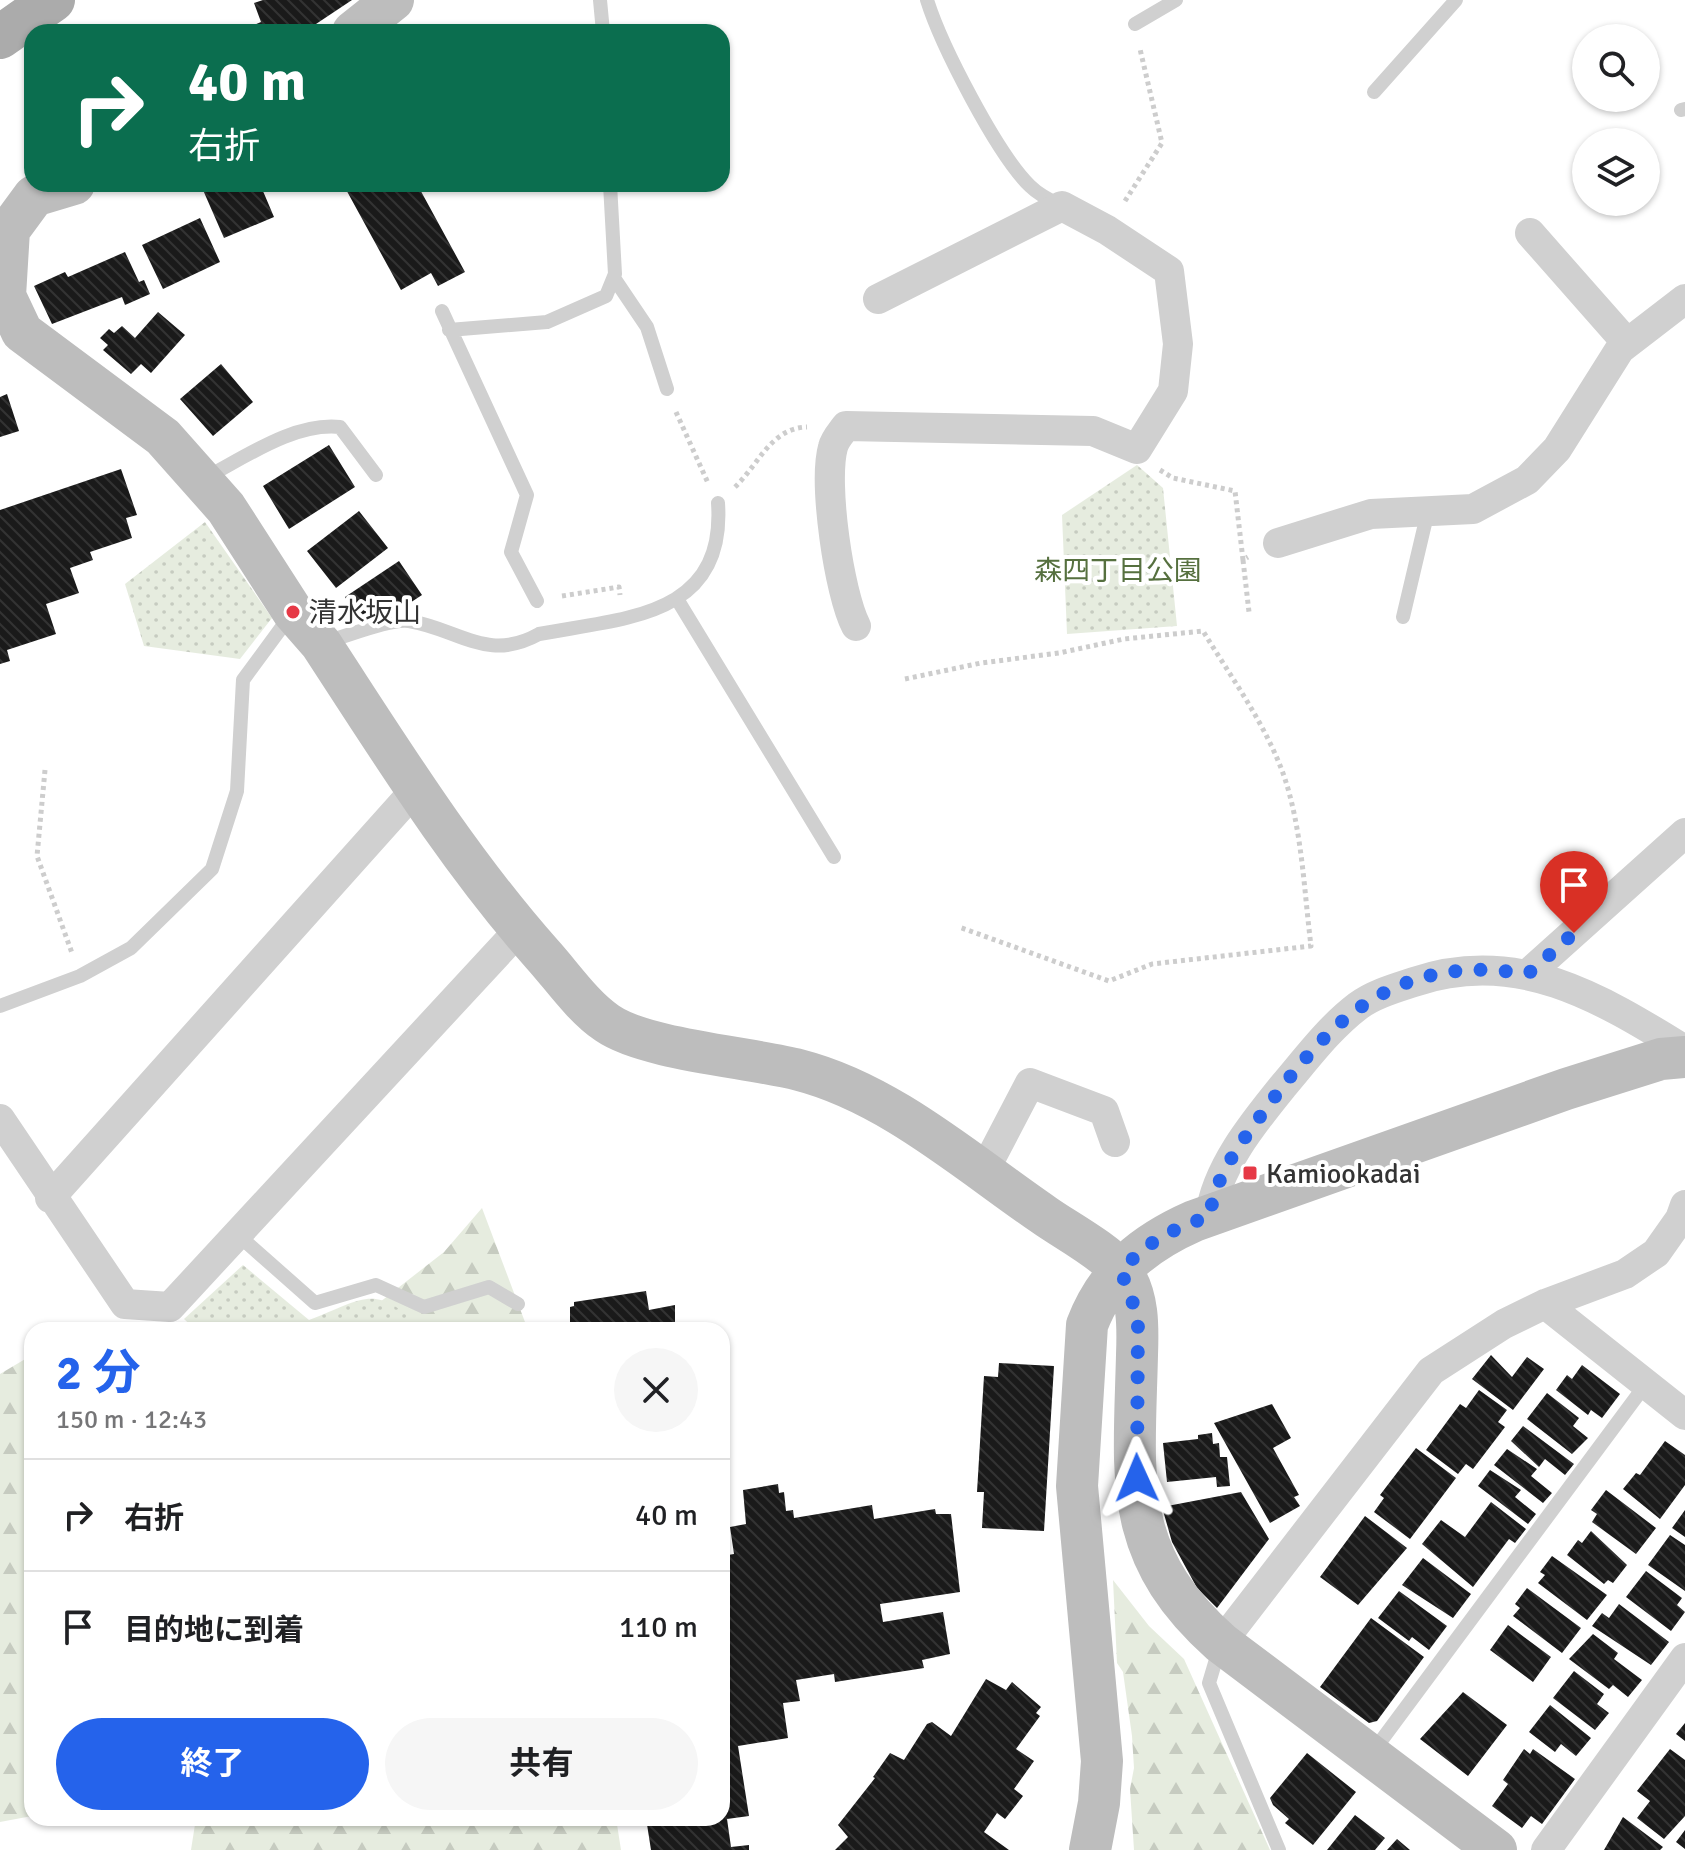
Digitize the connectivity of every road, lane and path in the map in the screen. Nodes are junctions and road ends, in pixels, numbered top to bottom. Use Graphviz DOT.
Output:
graph roads {
  1 [pos="53,0"];
  2 [pos="393,0"];
  3 [pos="600,0"];
  4 [pos="927,0"];
  5 [pos="1176,0"];
  6 [pos="1456,0"];
  7 [pos="363,24"];
  8 [pos="602,24"];
  9 [pos="1135,24"];
  10 [pos="0,37"];
  11 [pos="1374,92"];
  12 [pos="47,192"];
  13 [pos="610,192"];
  14 [pos="1062,206"];
  15 [pos="1107,230"];
  16 [pos="1530,233"];
  17 [pos="614,278"];
  18 [pos="878,299"];
  19 [pos="1685,299"];
  20 [pos="442,311"];
  21 [pos="449,330"];
  22 [pos="1627,343"];
  23 [pos="667,389"];
  24 [pos="846,426"];
  25 [pos="1146,458"];
  26 [pos="376,475"];
  27 [pos="201,480"];
  28 [pos="718,503"];
  29 [pos="1428,511"];
  30 [pos="1278,543"];
  31 [pos="1243,560"];
  32 [pos="677,599"];
  33 [pos="537,601"];
  34 [pos="293,612"];
  35 [pos="1249,612"];
  36 [pos="1403,617"];
  37 [pos="856,626"];
  38 [pos="321,644"];
  39 [pos="905,679"];
  40 [pos="45,770"];
  41 [pos="416,789"];
  42 [pos="1685,833"];
  43 [pos="834,857"];
  44 [pos="959,927"];
  45 [pos="520,929"];
  46 [pos="1529,973"];
  47 [pos="80,976"];
  48 [pos="0,1006"];
  49 [pos="1685,1050"];
  50 [pos="1685,1057"];
  51 [pos="0,1119"];
  52 [pos="1115,1142"];
  53 [pos="983,1173"];
  54 [pos="50,1198"];
  55 [pos="1685,1205"];
  56 [pos="1210,1216"];
  57 [pos="237,1234"];
  58 [pos="1121,1271"];
  59 [pos="518,1304"];
  60 [pos="1545,1304"];
  61 [pos="1646,1384"];
  62 [pos="1685,1415"];
  63 [pos="1221,1643"];
  64 [pos="1685,1658"];
  65 [pos="1370,1755"];
  66 [pos="1090,1850"];
  67 [pos="1279,1850"];
  68 [pos="1496,1850"];
  69 [pos="1546,1850"];
  1 -- 10 [label="main road"];
  2 -- 7 [label="street"];
  3 -- 8 [label="lane"];
  4 -- 14 [label="lane"];
  5 -- 9 [label="lane"];
  6 -- 11 [label="lane"];
  9 -- 15 [label="path"];
  12 -- 27 [label="street"];
  13 -- 17 [label="lane"];
  14 -- 15 [label="street"];
  14 -- 18 [label="street"];
  15 -- 25 [label="street"];
  16 -- 22 [label="street"];
  17 -- 21 [label="lane"];
  17 -- 23 [label="lane"];
  19 -- 22 [label="street"];
  20 -- 21 [label="lane"];
  21 -- 33 [label="lane"];
  22 -- 29 [label="street"];
  23 -- 28 [label="path"];
  24 -- 25 [label="street"];
  24 -- 28 [label="path"];
  24 -- 37 [label="street"];
  25 -- 31 [label="path"];
  26 -- 27 [label="lane"];
  27 -- 34 [label="street"];
  28 -- 32 [label="lane"];
  29 -- 30 [label="street"];
  29 -- 36 [label="lane"];
  30 -- 31 [label="path"];
  31 -- 35 [label="path"];
  32 -- 38 [label="lane"];
  32 -- 43 [label="lane"];
  34 -- 38 [label="street"];
  34 -- 47 [label="lane"];
  38 -- 41 [label="street"];
  39 -- 44 [label="path"];
  40 -- 47 [label="path"];
  41 -- 45 [label="street"];
  41 -- 54 [label="street"];
  42 -- 46 [label="street"];
  45 -- 53 [label="street"];
  45 -- 57 [label="street"];
  46 -- 49 [label="street"];
  46 -- 56 [label="street"];
  47 -- 48 [label="lane"];
  50 -- 56 [label="street"];
  51 -- 54 [label="street"];
  52 -- 53 [label="street"];
  53 -- 58 [label="street"];
  54 -- 57 [label="street"];
  55 -- 60 [label="street"];
  56 -- 58 [label="street"];
  57 -- 59 [label="lane"];
  58 -- 63 [label="street"];
  58 -- 66 [label="street"];
  60 -- 61 [label="street"];
  60 -- 63 [label="street"];
  61 -- 62 [label="street"];
  61 -- 65 [label="lane"];
  63 -- 65 [label="street"];
  63 -- 67 [label="lane"];
  64 -- 69 [label="street"];
  65 -- 68 [label="street"];
}
